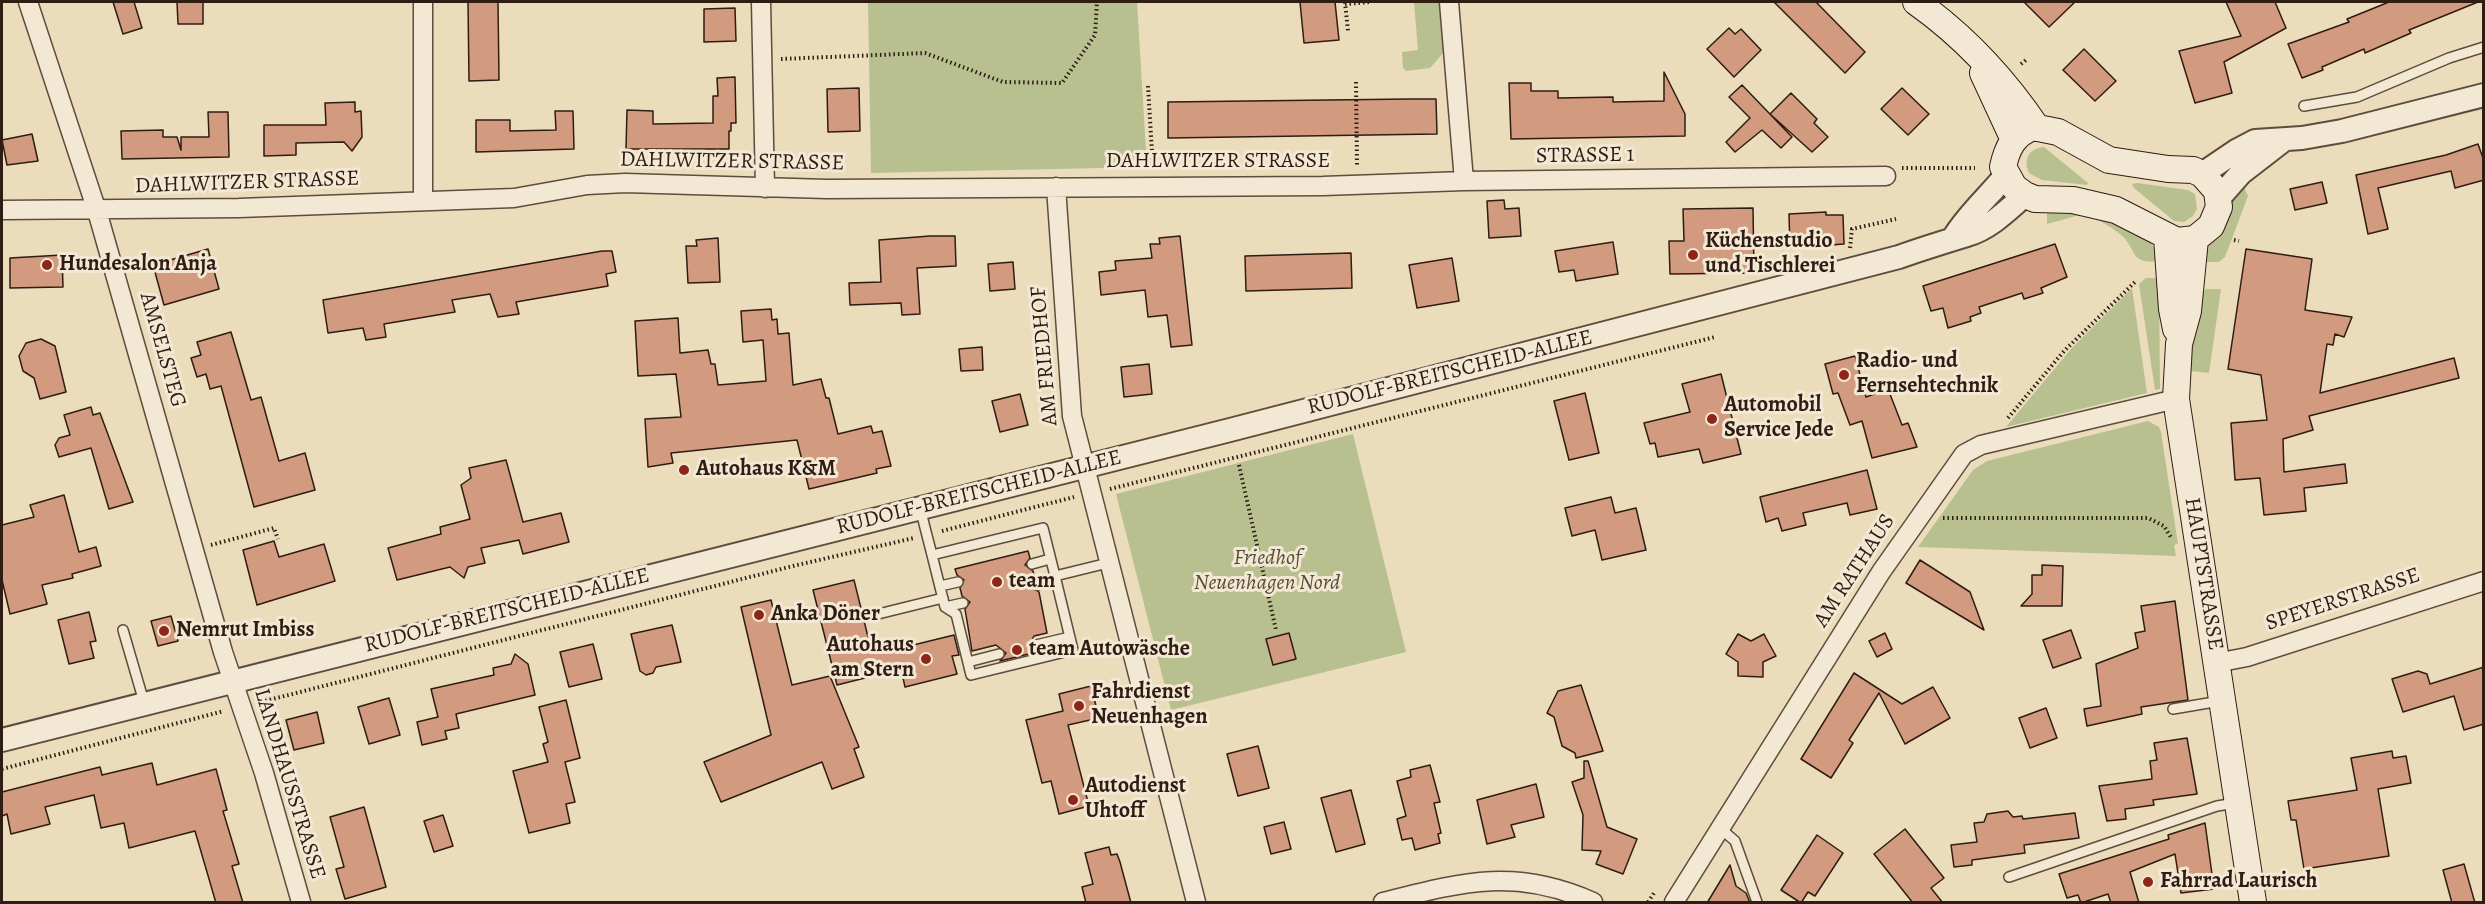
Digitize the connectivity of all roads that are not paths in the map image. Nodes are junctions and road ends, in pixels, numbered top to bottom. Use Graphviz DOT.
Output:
graph roads {
  1 [pos="28,2"];
  2 [pos="423,2"];
  3 [pos="761,2"];
  4 [pos="1449,2"];
  5 [pos="1916,2"];
  6 [pos="2484,47"];
  7 [pos="1971,48"];
  8 [pos="2484,95"];
  9 [pos="2304,106"];
  10 [pos="2037,128"];
  11 [pos="2285,139"];
  12 [pos="2014,140"];
  13 [pos="2202,174"];
  14 [pos="2006,175"];
  15 [pos="1886,176"];
  16 [pos="1464,181"];
  17 [pos="1056,187"];
  18 [pos="765,188"];
  19 [pos="2025,195"];
  20 [pos="2219,198"];
  21 [pos="423,200"];
  22 [pos="2,210"];
  23 [pos="97,211"];
  24 [pos="1954,237"];
  25 [pos="2167,237"];
  26 [pos="2195,239"];
  27 [pos="2179,344"];
  28 [pos="2176,399"];
  29 [pos="1085,466"];
  30 [pos="920,508"];
  31 [pos="932,555"];
  32 [pos="1050,559"];
  33 [pos="1108,563"];
  34 [pos="1032,564"];
  35 [pos="1055,578"];
  36 [pos="2484,581"];
  37 [pos="958,582"];
  38 [pos="1037,585"];
  39 [pos="940,586"];
  40 [pos="944,603"];
  41 [pos="963,603"];
  42 [pos="870,616"];
  43 [pos="123,630"];
  44 [pos="1070,637"];
  45 [pos="1036,645"];
  46 [pos="999,654"];
  47 [pos="968,662"];
  48 [pos="2216,663"];
  49 [pos="232,680"];
  50 [pos="2222,701"];
  51 [pos="144,702"];
  52 [pos="2173,709"];
  53 [pos="2,740"];
  54 [pos="2238,803"];
  55 [pos="1720,828"];
  56 [pos="2008,877"];
  57 [pos="301,903"];
  58 [pos="1196,903"];
  59 [pos="1383,903"];
  60 [pos="1593,903"];
  61 [pos="1674,903"];
  62 [pos="1757,903"];
  63 [pos="2253,903"];
  1 -- 23 [label="street, AMSELSTEG"];
  2 -- 21 [label="street"];
  3 -- 18 [label="street"];
  4 -- 16 [label="street"];
  5 -- 7 [label="main road"];
  6 -- 9 [label="lane"];
  7 -- 10 [label="main road"];
  7 -- 12 [label="main road"];
  8 -- 11 [label="street"];
  10 -- 12 [label="main road"];
  10 -- 13 [label="main road"];
  11 -- 13 [label="street"];
  11 -- 20 [label="street"];
  12 -- 14 [label="main road"];
  13 -- 20 [label="main road"];
  14 -- 19 [label="main road"];
  14 -- 24 [label="street"];
  15 -- 16 [label="street, STRASSE 1"];
  16 -- 17 [label="street, DAHLWITZER STRASSE"];
  17 -- 18 [label="street, DAHLWITZER STRASSE"];
  17 -- 29 [label="street, AM FRIEDHOF"];
  18 -- 21 [label="street, DAHLWITZER STRASSE"];
  19 -- 24 [label="street, RUDOLF-BREITSCHEID-ALLEE"];
  19 -- 25 [label="main road"];
  20 -- 26 [label="main road"];
  21 -- 23 [label="street, DAHLWITZER STRASSE"];
  22 -- 23 [label="street, DAHLWITZER STRASSE"];
  23 -- 49 [label="street, AMSELSTEG"];
  24 -- 29 [label="street, RUDOLF-BREITSCHEID-ALLEE"];
  25 -- 26 [label="main road"];
  25 -- 27 [label="main road, HAUPTSTRASSE"];
  26 -- 27 [label="main road, HAUPTSTRASSE"];
  27 -- 28 [label="main road, HAUPTSTRASSE"];
  28 -- 48 [label="main road, HAUPTSTRASSE"];
  28 -- 55 [label="street, AM RATHAUS"];
  29 -- 30 [label="street, RUDOLF-BREITSCHEID-ALLEE"];
  29 -- 33 [label="street, AM FRIEDHOF"];
  30 -- 31 [label="lane"];
  30 -- 49 [label="street, RUDOLF-BREITSCHEID-ALLEE"];
  31 -- 32 [label="lane"];
  31 -- 39 [label="lane"];
  32 -- 34 [label="lane"];
  32 -- 35 [label="lane"];
  33 -- 35 [label="lane"];
  33 -- 58 [label="street, AM FRIEDHOF"];
  35 -- 38 [label="lane"];
  35 -- 44 [label="lane"];
  36 -- 48 [label="street, SPEYERSTRASSE"];
  37 -- 39 [label="lane"];
  39 -- 40 [label="lane"];
  40 -- 41 [label="lane"];
  40 -- 42 [label="lane"];
  40 -- 47 [label="lane"];
  43 -- 51 [label="lane"];
  44 -- 45 [label="lane"];
  44 -- 47 [label="lane"];
  46 -- 47 [label="lane"];
  48 -- 50 [label="main road, HAUPTSTRASSE"];
  49 -- 51 [label="street, RUDOLF-BREITSCHEID-ALLEE"];
  49 -- 57 [label="street, LANDHAUSSTRASSE"];
  50 -- 52 [label="lane"];
  50 -- 54 [label="main road, HAUPTSTRASSE"];
  51 -- 53 [label="street, RUDOLF-BREITSCHEID-ALLEE"];
  54 -- 56 [label="lane"];
  54 -- 63 [label="main road, HAUPTSTRASSE"];
  55 -- 61 [label="street, AM RATHAUS"];
  55 -- 62 [label="lane"];
  59 -- 60 [label="street"];
}
